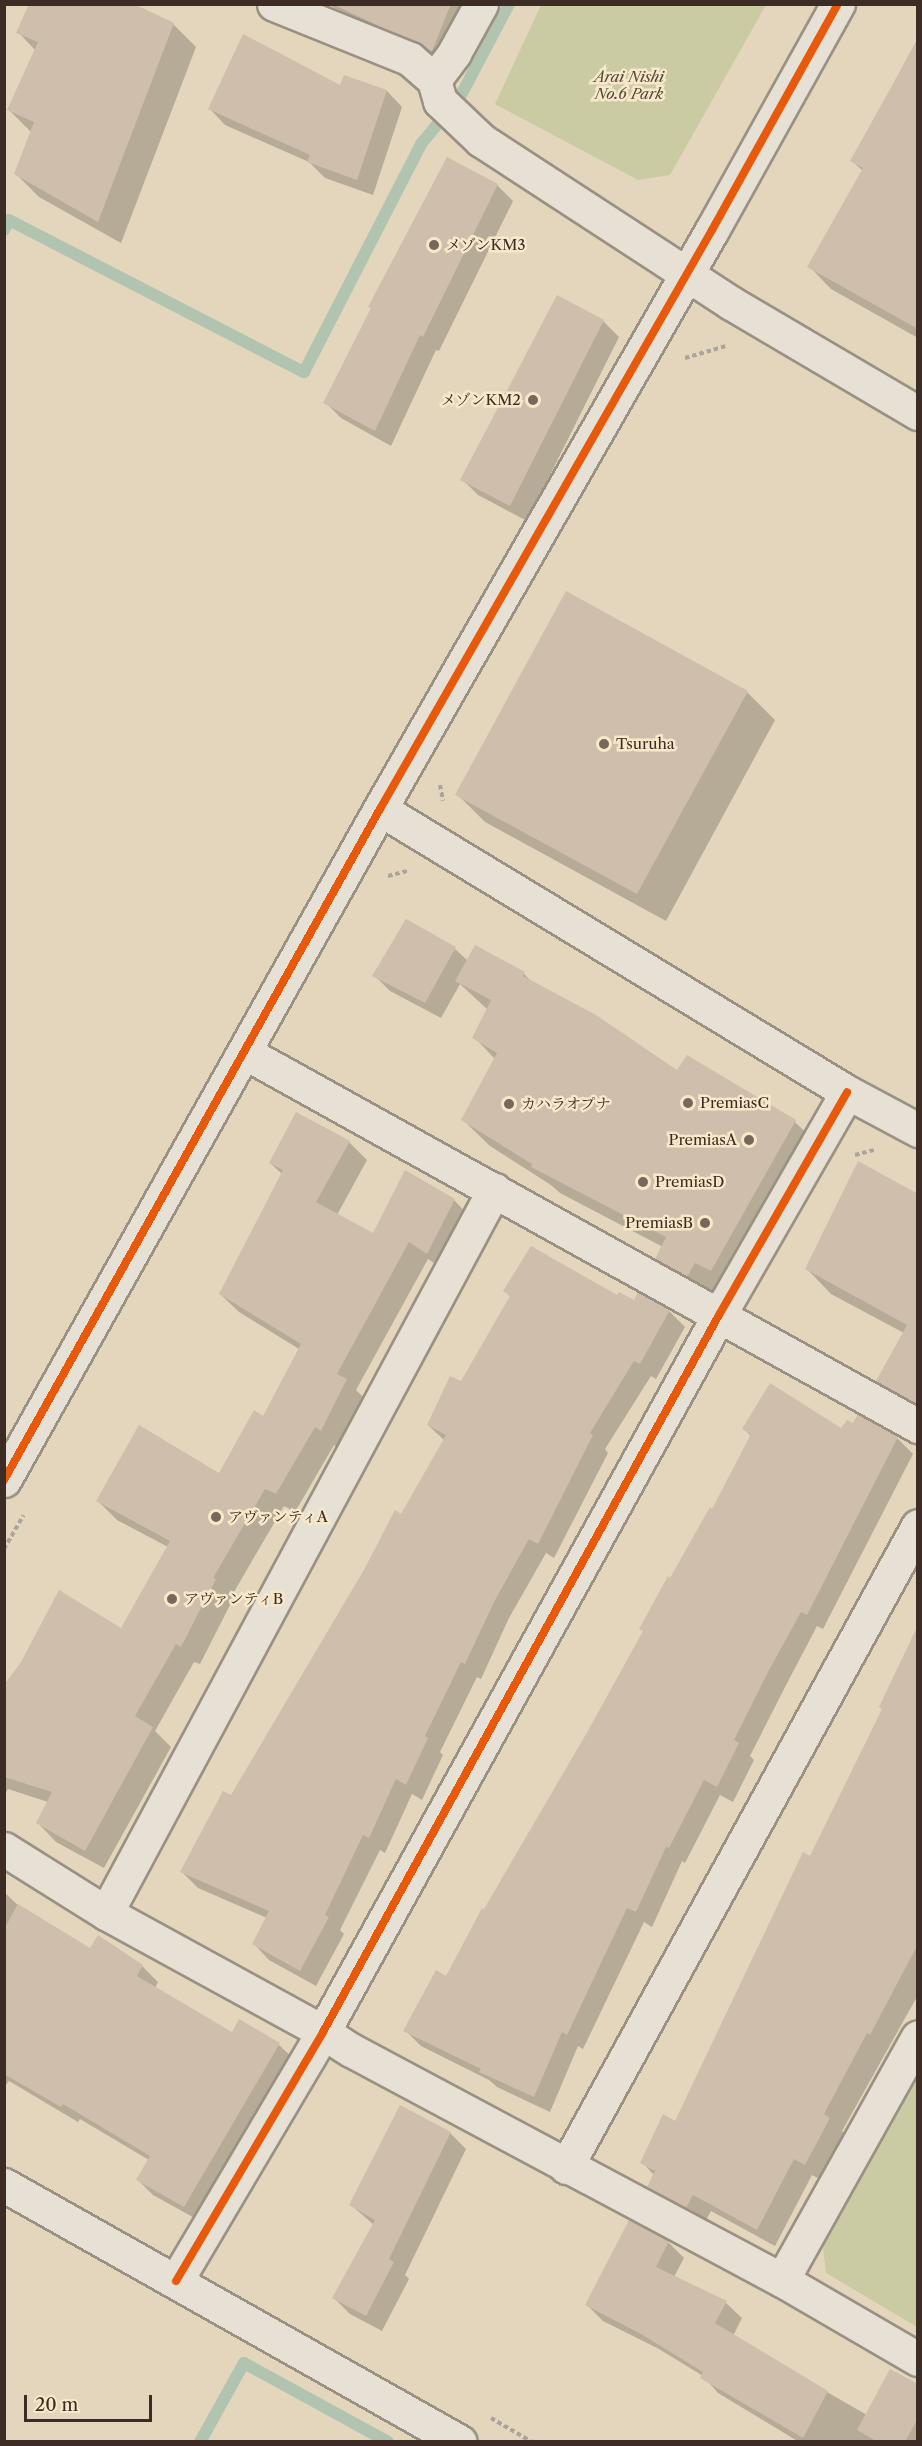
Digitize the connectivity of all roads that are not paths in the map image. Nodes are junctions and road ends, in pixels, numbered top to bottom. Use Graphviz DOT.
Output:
graph roads {
  1 [pos="274,4"];
  2 [pos="481,4"];
  3 [pos="838,4"];
  4 [pos="445,102"];
  5 [pos="686,274"];
  6 [pos="918,413"];
  7 [pos="381,808"];
  8 [pos="244,1052"];
  9 [pos="847,1092"];
  10 [pos="918,1130"];
  11 [pos="494,1190"];
  12 [pos="718,1316"];
  13 [pos="918,1426"];
  14 [pos="4,1480"];
  15 [pos="918,1526"];
  16 [pos="4,1848"];
  17 [pos="106,1913"];
  18 [pos="323,2032"];
  19 [pos="918,2037"];
  20 [pos="566,2167"];
  21 [pos="4,2185"];
  22 [pos="782,2280"];
  23 [pos="176,2282"];
  24 [pos="918,2359"];
  25 [pos="460,2442"];
  1 -- 4 [label="street"];
  2 -- 4 [label="street"];
  3 -- 5 [label="street"];
  4 -- 5 [label="street"];
  5 -- 6 [label="street"];
  5 -- 7 [label="street"];
  7 -- 8 [label="street"];
  7 -- 9 [label="street"];
  8 -- 11 [label="street"];
  8 -- 14 [label="street"];
  9 -- 10 [label="street"];
  9 -- 12 [label="street"];
  11 -- 12 [label="street"];
  11 -- 17 [label="street"];
  12 -- 13 [label="street"];
  12 -- 18 [label="street"];
  15 -- 20 [label="street"];
  16 -- 17 [label="street"];
  17 -- 18 [label="street"];
  18 -- 20 [label="street"];
  18 -- 23 [label="street"];
  19 -- 22 [label="street"];
  20 -- 22 [label="street"];
  21 -- 23 [label="street"];
  22 -- 24 [label="street"];
  23 -- 25 [label="street"];
}
